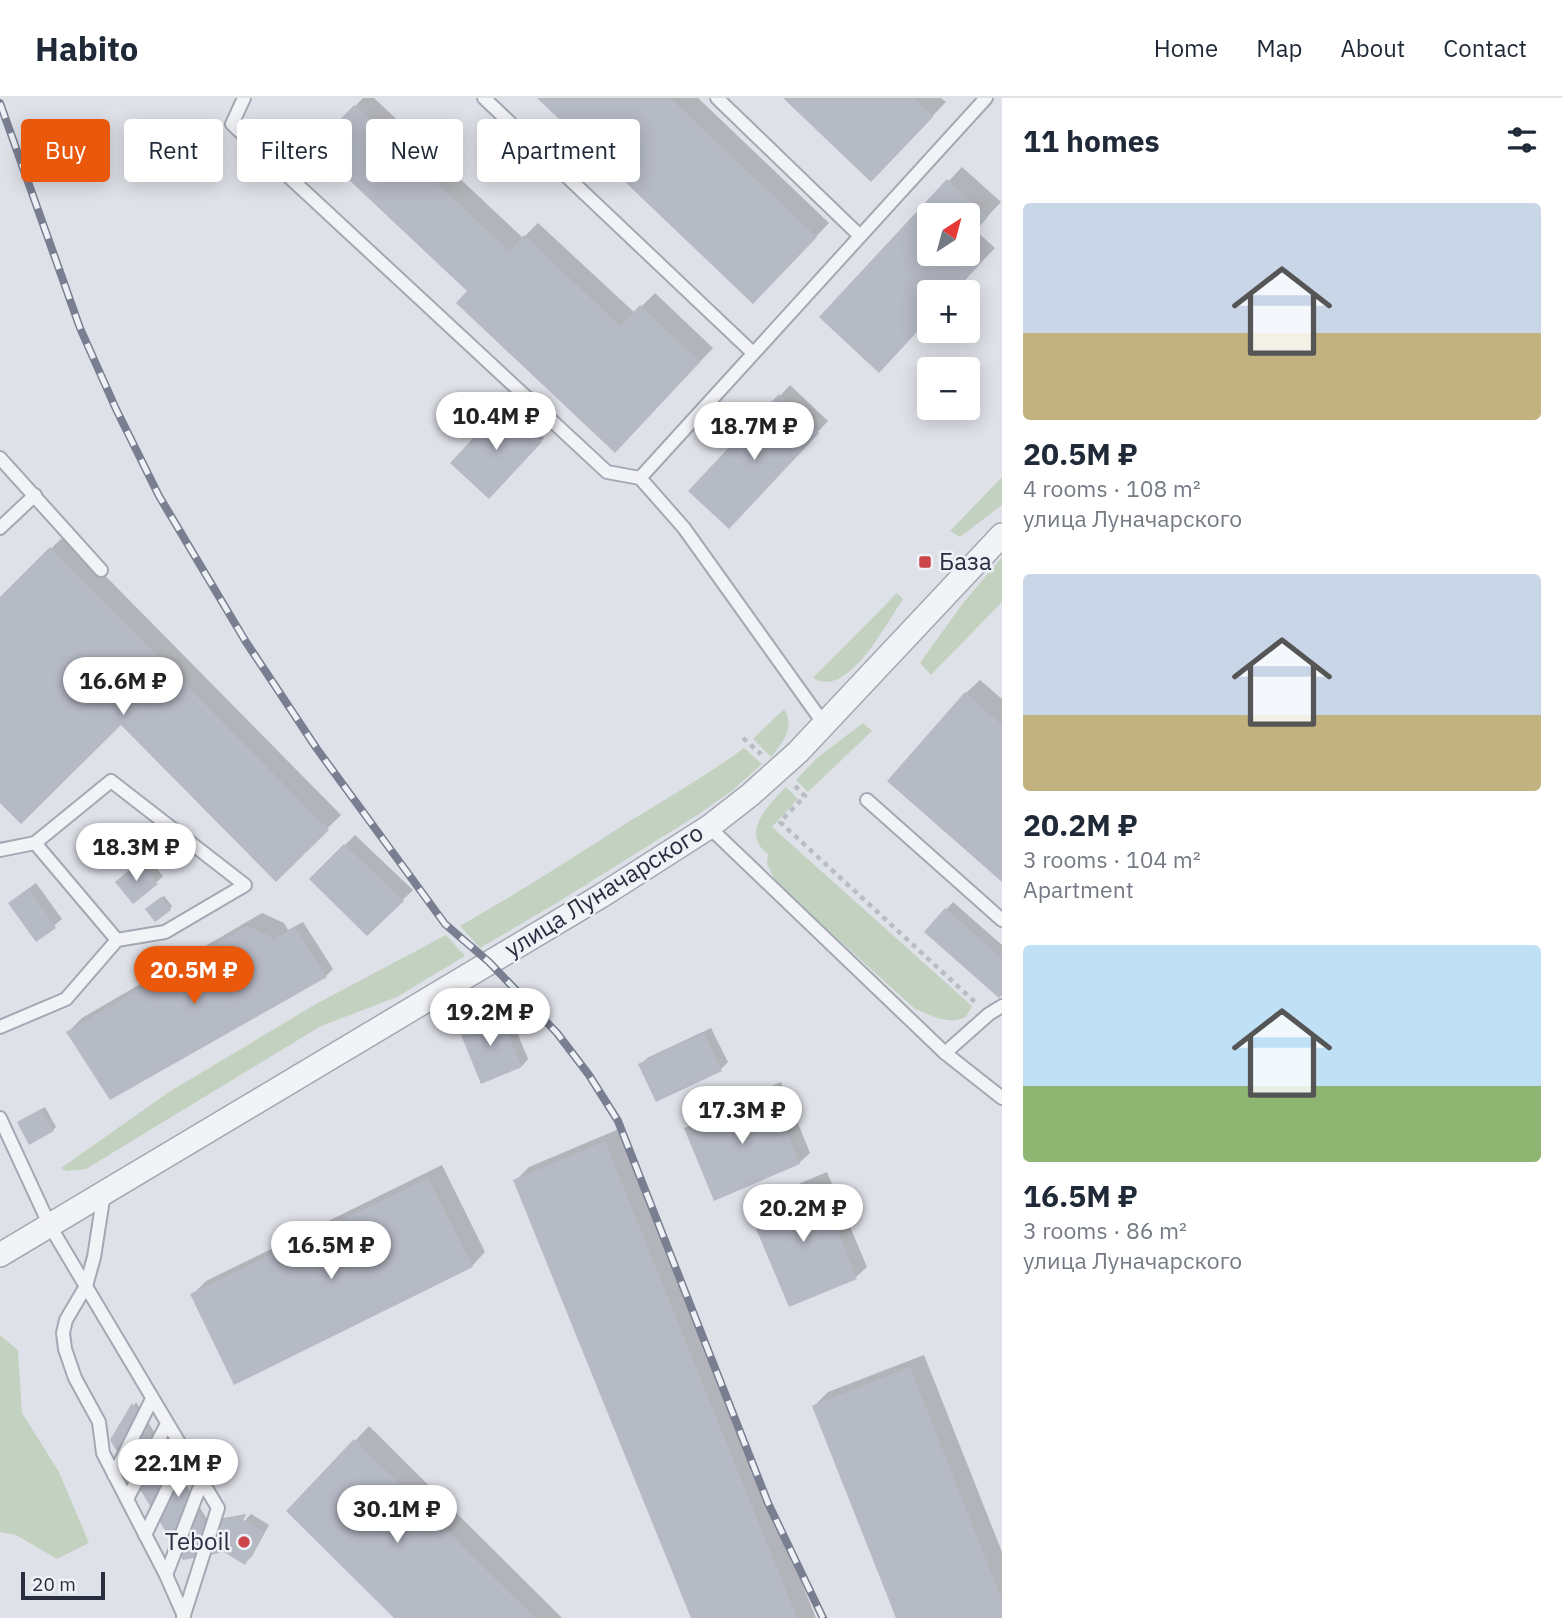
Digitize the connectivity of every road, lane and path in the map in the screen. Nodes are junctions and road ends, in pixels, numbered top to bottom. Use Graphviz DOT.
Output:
graph roads {
  1 [pos="244,98"];
  2 [pos="484,98"];
  3 [pos="717,98"];
  4 [pos="986,98"];
  5 [pos="860,236"];
  6 [pos="753,353"];
  7 [pos="0,458"];
  8 [pos="640,478"];
  9 [pos="35,495"];
  10 [pos="0,528"];
  11 [pos="1002,535"];
  12 [pos="101,570"];
  13 [pos="824,724"];
  14 [pos="743,738"];
  15 [pos="766,759"];
  16 [pos="789,781"];
  17 [pos="867,800"];
  18 [pos="709,827"];
  19 [pos="34,843"];
  20 [pos="0,850"];
  21 [pos="1002,920"];
  22 [pos="117,940"];
  23 [pos="1002,1006"];
  24 [pos="989,1014"];
  25 [pos="0,1027"];
  26 [pos="945,1053"];
  27 [pos="1002,1098"];
  28 [pos="0,1118"];
  29 [pos="104,1193"];
  30 [pos="50,1226"];
  31 [pos="0,1255"];
  32 [pos="86,1286"];
  33 [pos="152,1399"];
  34 [pos="167,1424"];
  35 [pos="184,1454"];
  36 [pos="114,1475"];
  37 [pos="202,1481"];
  38 [pos="127,1499"];
  39 [pos="145,1535"];
  40 [pos="166,1575"];
  41 [pos="183,1617"];
  1 -- 8 [label="lane"];
  2 -- 6 [label="lane"];
  3 -- 5 [label="lane"];
  4 -- 5 [label="lane"];
  5 -- 6 [label="lane"];
  6 -- 8 [label="lane"];
  7 -- 9 [label="lane"];
  8 -- 13 [label="lane"];
  9 -- 10 [label="lane"];
  9 -- 12 [label="lane"];
  11 -- 13 [label="street, улица Луначарского"];
  13 -- 18 [label="street, улица Луначарского"];
  14 -- 15 [label="path"];
  16 -- 24 [label="path"];
  17 -- 21 [label="lane"];
  18 -- 26 [label="lane"];
  18 -- 29 [label="street, улица Луначарского"];
  19 -- 20 [label="lane"];
  19 -- 22 [label="lane"];
  19 -- 22 [label="lane"];
  22 -- 25 [label="lane"];
  23 -- 24 [label="lane"];
  24 -- 26 [label="lane"];
  26 -- 27 [label="lane"];
  28 -- 30 [label="lane"];
  29 -- 30 [label="street, улица Луначарского"];
  29 -- 32 [label="lane"];
  30 -- 31 [label="street, улица Луначарского"];
  30 -- 32 [label="lane"];
  32 -- 33 [label="lane"];
  32 -- 36 [label="lane"];
  33 -- 34 [label="lane"];
  33 -- 36 [label="lane"];
  34 -- 35 [label="lane"];
  34 -- 38 [label="lane"];
  35 -- 37 [label="lane"];
  35 -- 39 [label="lane"];
  36 -- 38 [label="lane"];
  37 -- 40 [label="lane"];
  37 -- 41 [label="lane"];
  38 -- 39 [label="lane"];
  39 -- 40 [label="lane"];
  40 -- 41 [label="lane"];
}
